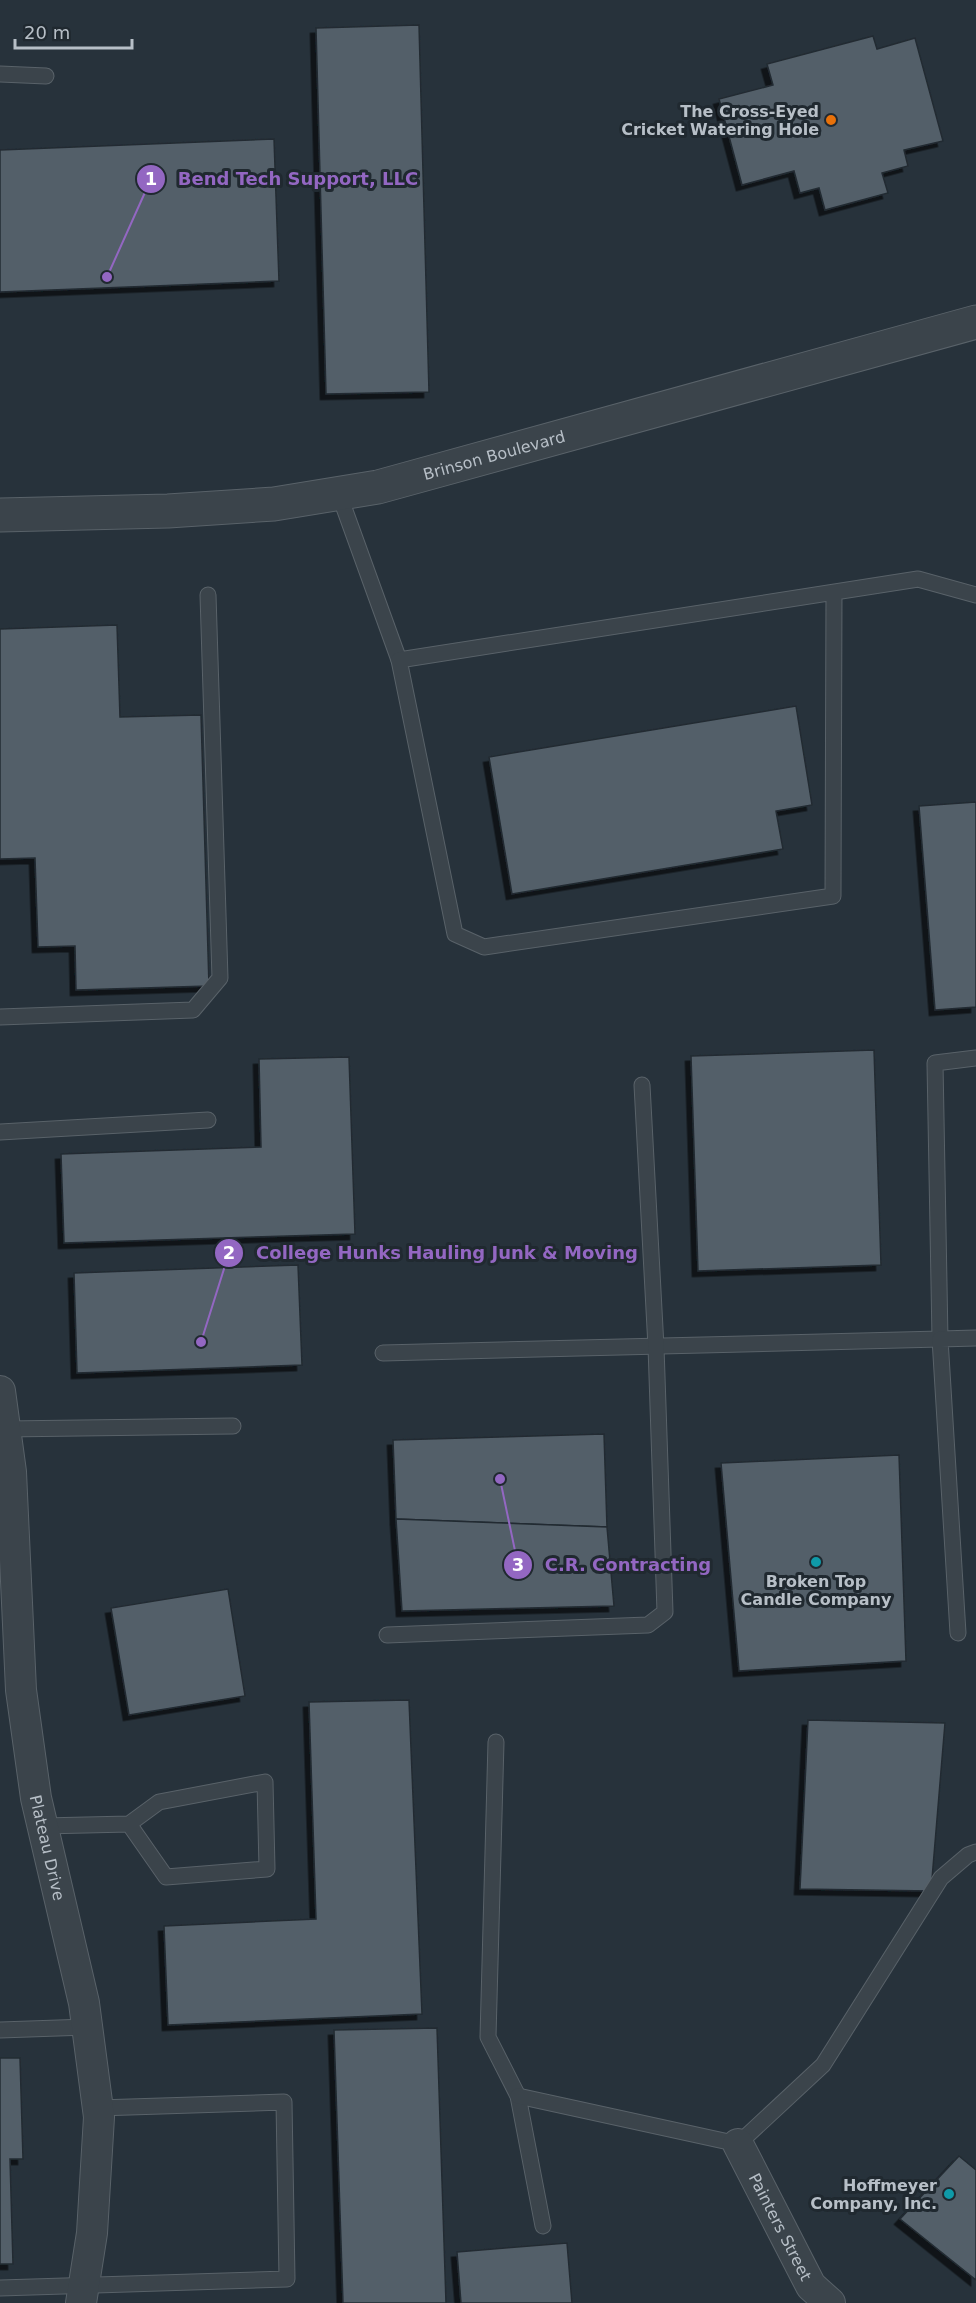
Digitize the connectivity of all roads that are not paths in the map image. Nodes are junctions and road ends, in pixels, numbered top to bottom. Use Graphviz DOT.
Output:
graph roads {
  1 [pos="0,74"];
  2 [pos="46,76"];
  3 [pos="976,321"];
  4 [pos="339,494"];
  5 [pos="0,515"];
  6 [pos="834,592"];
  7 [pos="208,595"];
  8 [pos="976,596"];
  9 [pos="399,660"];
  10 [pos="0,1017"];
  11 [pos="976,1058"];
  12 [pos="642,1085"];
  13 [pos="207,1120"];
  14 [pos="0,1132"];
  15 [pos="976,1338"];
  16 [pos="940,1339"];
  17 [pos="656,1347"];
  18 [pos="383,1353"];
  19 [pos="0,1391"];
  20 [pos="233,1426"];
  21 [pos="5,1429"];
  22 [pos="958,1633"];
  23 [pos="387,1635"];
  24 [pos="496,1742"];
  25 [pos="129,1824"];
  26 [pos="43,1826"];
  27 [pos="976,1852"];
  28 [pos="87,2027"];
  29 [pos="0,2030"];
  30 [pos="518,2096"];
  31 [pos="98,2108"];
  32 [pos="738,2144"];
  33 [pos="543,2226"];
  34 [pos="0,2288"];
  35 [pos="82,2294"];
  36 [pos="822,2301"];
  1 -- 2 [label="lane"];
  3 -- 4 [label="street, Brinson Boulevard"];
  4 -- 5 [label="street, Brinson Boulevard"];
  4 -- 9 [label="lane"];
  6 -- 8 [label="lane"];
  6 -- 9 [label="lane"];
  6 -- 9 [label="lane"];
  7 -- 10 [label="lane"];
  11 -- 16 [label="lane"];
  12 -- 17 [label="lane"];
  13 -- 14 [label="lane"];
  15 -- 16 [label="lane"];
  16 -- 17 [label="lane"];
  16 -- 22 [label="lane"];
  17 -- 18 [label="lane"];
  17 -- 23 [label="lane"];
  19 -- 21 [label="street, Plateau Drive"];
  20 -- 21 [label="lane"];
  21 -- 26 [label="street, Plateau Drive"];
  24 -- 30 [label="lane"];
  25 -- 25 [label="lane"];
  25 -- 26 [label="lane"];
  26 -- 28 [label="street, Plateau Drive"];
  27 -- 32 [label="lane"];
  28 -- 29 [label="lane"];
  28 -- 31 [label="street, Plateau Drive"];
  30 -- 32 [label="lane"];
  30 -- 33 [label="lane"];
  31 -- 35 [label="street, Plateau Drive"];
  31 -- 35 [label="lane"];
  32 -- 36 [label="street, Painters Street"];
  34 -- 35 [label="lane"];
}
